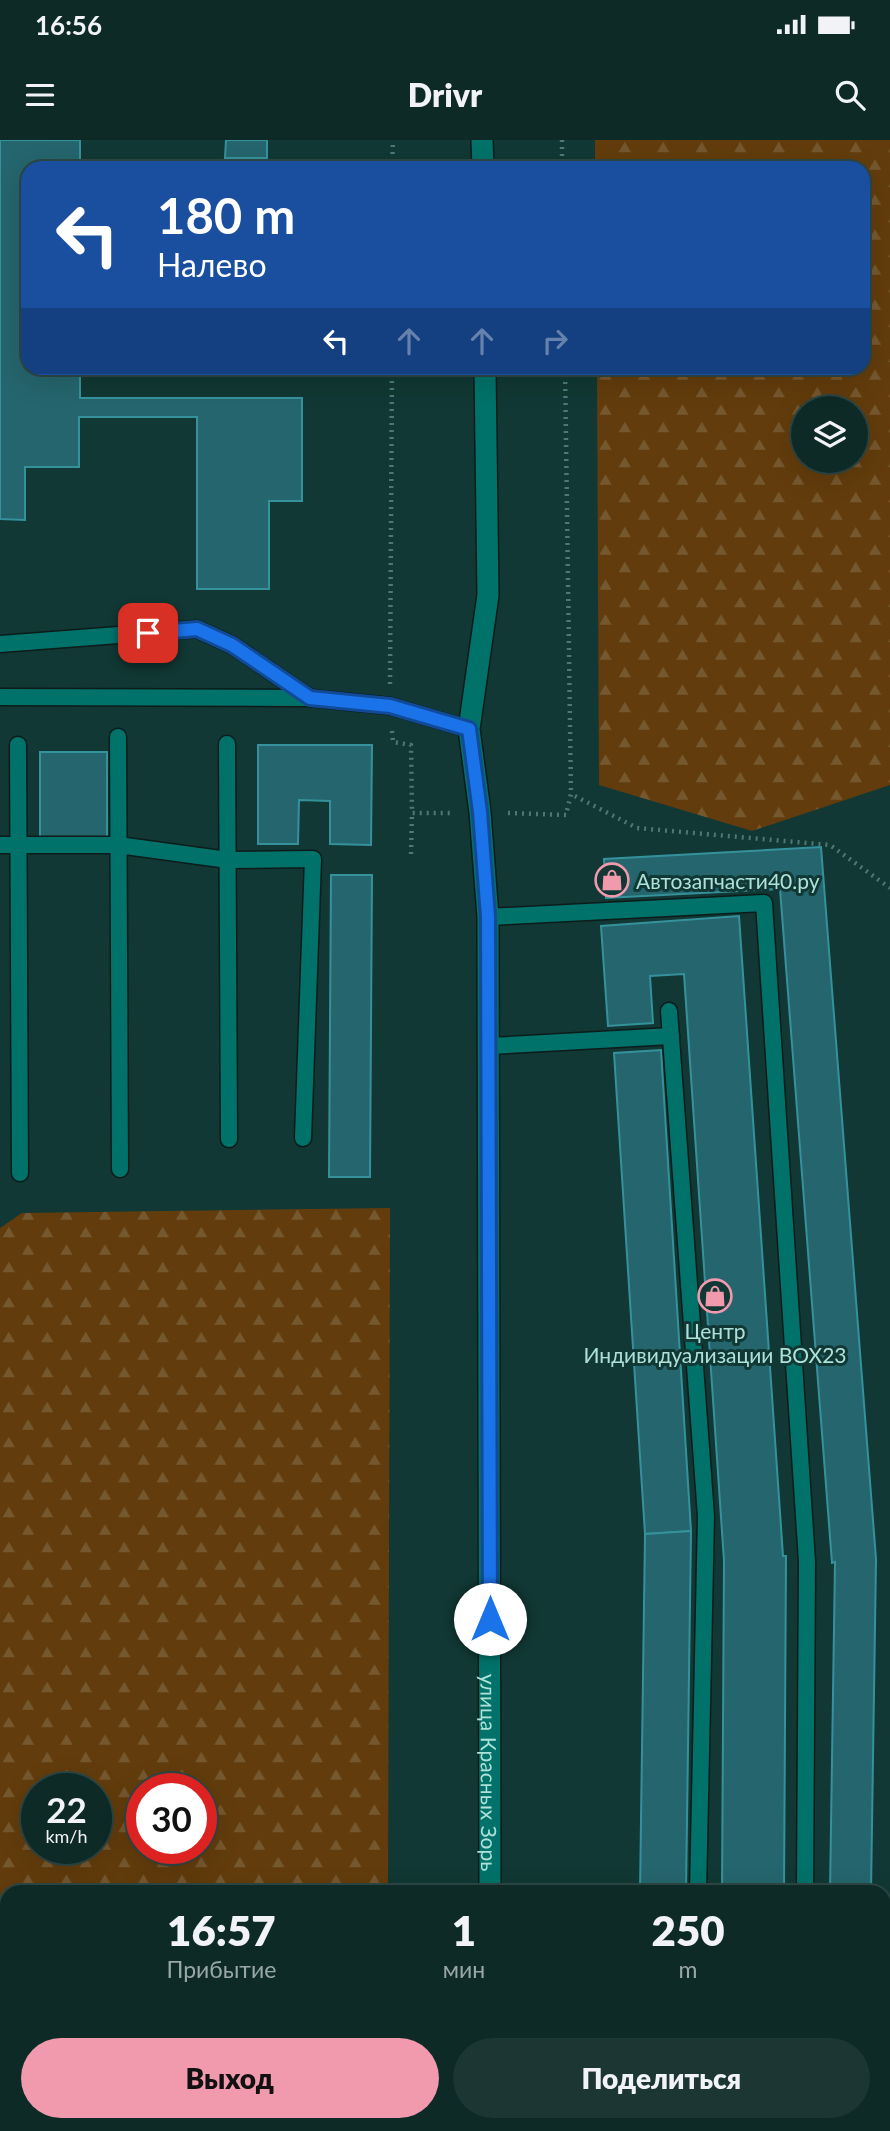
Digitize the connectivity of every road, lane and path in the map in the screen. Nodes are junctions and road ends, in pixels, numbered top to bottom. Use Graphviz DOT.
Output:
graph roads {
  1 [pos="393,140"];
  2 [pos="482,140"];
  3 [pos="562,140"];
  4 [pos="393,161"];
  5 [pos="482,161"];
  6 [pos="562,161"];
  7 [pos="392,375"];
  8 [pos="485,375"];
  9 [pos="565,375"];
  10 [pos="0,644"];
  11 [pos="0,697"];
  12 [pos="310,698"];
  13 [pos="390,706"];
  14 [pos="469,729"];
  15 [pos="118,737"];
  16 [pos="18,744"];
  17 [pos="227,744"];
  18 [pos="571,794"];
  19 [pos="480,812"];
  20 [pos="412,813"];
  21 [pos="0,845"];
  22 [pos="18,845"];
  23 [pos="118,845"];
  24 [pos="411,854"];
  25 [pos="228,860"];
  26 [pos="890,888"];
  27 [pos="488,917"];
  28 [pos="669,1011"];
  29 [pos="671,1036"];
  30 [pos="490,1046"];
  31 [pos="303,1138"];
  32 [pos="229,1139"];
  33 [pos="120,1169"];
  34 [pos="20,1173"];
  35 [pos="490,1885"];
  36 [pos="698,1885"];
  37 [pos="805,1885"];
  1 -- 4 [label="path"];
  2 -- 5 [label="street"];
  3 -- 6 [label="path"];
  7 -- 13 [label="path"];
  8 -- 14 [label="street, улица Красных Зорь"];
  9 -- 18 [label="path"];
  10 -- 12 [label="lane"];
  11 -- 12 [label="lane"];
  12 -- 13 [label="lane"];
  13 -- 14 [label="lane"];
  13 -- 20 [label="path"];
  14 -- 19 [label="street, улица Красных Зорь"];
  15 -- 23 [label="lane"];
  16 -- 22 [label="lane"];
  17 -- 25 [label="lane"];
  18 -- 19 [label="path"];
  18 -- 26 [label="path"];
  19 -- 20 [label="path"];
  19 -- 27 [label="street, улица Красных Зорь"];
  20 -- 24 [label="path"];
  21 -- 22 [label="lane"];
  22 -- 23 [label="lane"];
  22 -- 34 [label="lane"];
  23 -- 25 [label="lane"];
  23 -- 33 [label="lane"];
  25 -- 31 [label="lane"];
  25 -- 32 [label="lane"];
  27 -- 30 [label="street, улица Красных Зорь"];
  27 -- 37 [label="lane"];
  28 -- 29 [label="lane"];
  29 -- 30 [label="lane"];
  29 -- 36 [label="lane"];
  30 -- 35 [label="street, улица Красных Зорь"];
}
